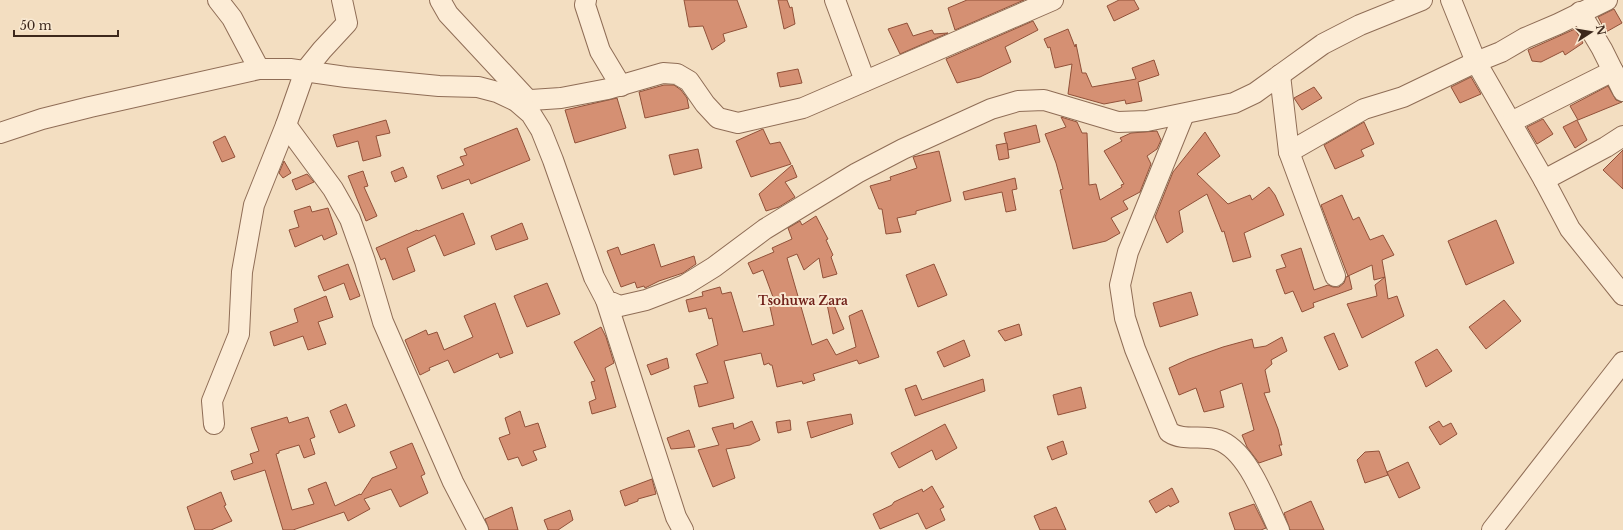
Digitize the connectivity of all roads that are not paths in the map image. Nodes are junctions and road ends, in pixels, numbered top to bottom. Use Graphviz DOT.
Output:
graph roads {
  1 [pos="218,0"];
  2 [pos="342,0"];
  3 [pos="359,0"];
  4 [pos="440,0"];
  5 [pos="586,0"];
  6 [pos="835,0"];
  7 [pos="1053,0"];
  8 [pos="1422,0"];
  9 [pos="1451,0"];
  10 [pos="1607,0"];
  11 [pos="1580,12"];
  12 [pos="347,23"];
  13 [pos="1476,62"];
  14 [pos="259,69"];
  15 [pos="305,71"];
  16 [pos="1613,71"];
  17 [pos="1280,75"];
  18 [pos="865,82"];
  19 [pos="621,86"];
  20 [pos="1623,91"];
  21 [pos="522,101"];
  22 [pos="1184,114"];
  23 [pos="1511,122"];
  24 [pos="286,125"];
  25 [pos="0,134"];
  26 [pos="1623,136"];
  27 [pos="1289,152"];
  28 [pos="1544,180"];
  29 [pos="1335,276"];
  30 [pos="1623,295"];
  31 [pos="606,300"];
  32 [pos="1623,362"];
  33 [pos="214,424"];
  34 [pos="478,530"];
  35 [pos="683,530"];
  36 [pos="1280,530"];
  37 [pos="1492,530"];
  1 -- 14 [label="street"];
  2 -- 12 [label="street"];
  3 -- 12 [label="street"];
  4 -- 21 [label="street"];
  5 -- 19 [label="street"];
  6 -- 18 [label="street"];
  7 -- 18 [label="street"];
  8 -- 17 [label="street"];
  9 -- 13 [label="street"];
  10 -- 11 [label="street"];
  11 -- 13 [label="street"];
  11 -- 16 [label="street"];
  12 -- 15 [label="street"];
  13 -- 23 [label="street"];
  13 -- 27 [label="street"];
  14 -- 15 [label="street"];
  14 -- 25 [label="street"];
  15 -- 21 [label="street"];
  15 -- 24 [label="street"];
  16 -- 20 [label="street"];
  16 -- 23 [label="street"];
  17 -- 22 [label="street"];
  17 -- 27 [label="street"];
  18 -- 19 [label="street"];
  19 -- 21 [label="street"];
  21 -- 31 [label="street"];
  22 -- 31 [label="street"];
  22 -- 36 [label="street"];
  23 -- 28 [label="street"];
  24 -- 33 [label="street"];
  24 -- 34 [label="street"];
  26 -- 28 [label="street"];
  27 -- 29 [label="street"];
  28 -- 30 [label="street"];
  31 -- 35 [label="street"];
  32 -- 37 [label="street"];
}
